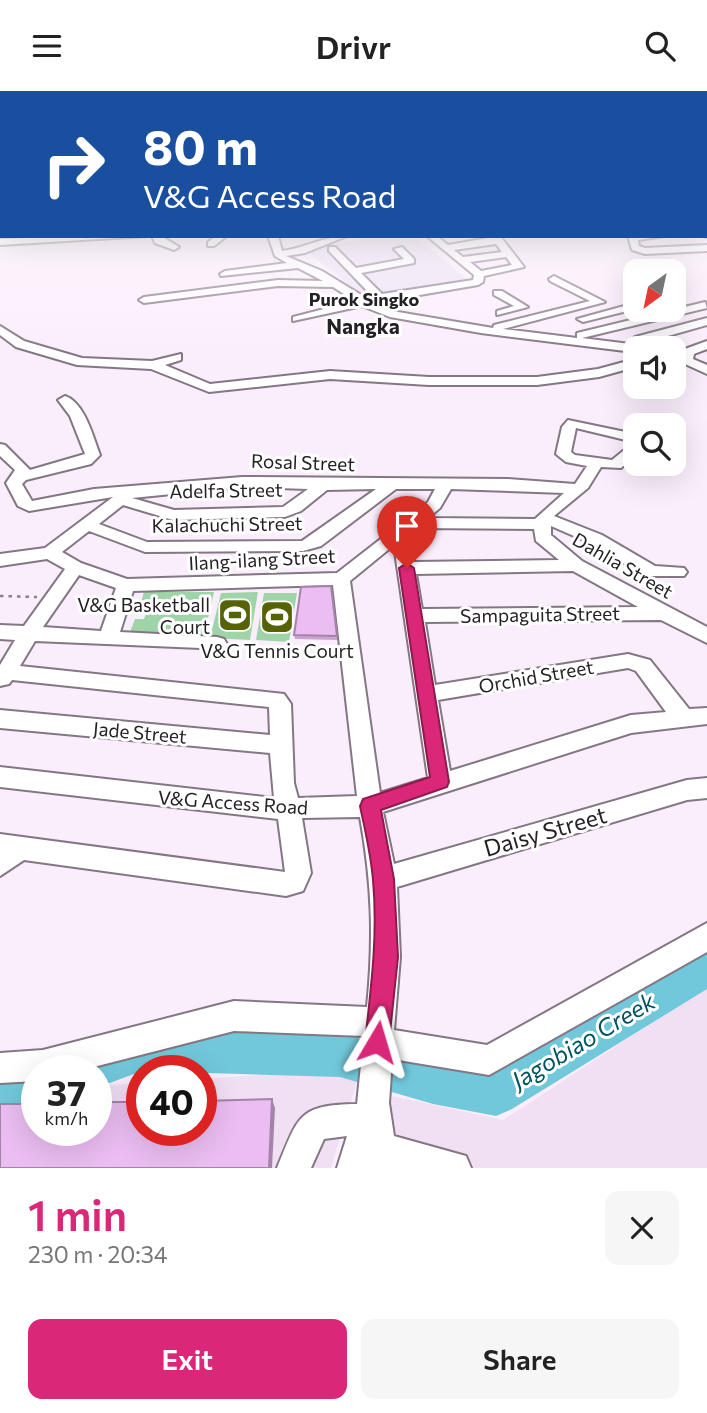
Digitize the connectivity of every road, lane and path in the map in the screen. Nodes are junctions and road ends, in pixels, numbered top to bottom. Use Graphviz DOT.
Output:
graph roads {
  1 [pos="277,250"];
  2 [pos="304,250"];
  3 [pos="333,250"];
  4 [pos="400,250"];
  5 [pos="448,250"];
  6 [pos="507,250"];
  7 [pos="278,254"];
  8 [pos="510,254"];
  9 [pos="460,260"];
  10 [pos="299,265"];
  11 [pos="357,271"];
  12 [pos="225,274"];
  13 [pos="479,274"];
  14 [pos="554,279"];
  15 [pos="453,281"];
  16 [pos="337,284"];
  17 [pos="498,293"];
  18 [pos="378,296"];
  19 [pos="144,300"];
  20 [pos="365,303"];
  21 [pos="705,305"];
  22 [pos="623,309"];
  23 [pos="297,319"];
  24 [pos="707,321"];
  25 [pos="503,325"];
  26 [pos="453,326"];
  27 [pos="488,330"];
  28 [pos="426,333"];
  29 [pos="3,335"];
  30 [pos="522,335"];
  31 [pos="650,336"];
  32 [pos="566,339"];
  33 [pos="707,345"];
  34 [pos="623,346"];
  35 [pos="686,354"];
  36 [pos="177,357"];
  37 [pos="686,360"];
  38 [pos="153,365"];
  39 [pos="623,366"];
  40 [pos="707,370"];
  41 [pos="65,400"];
  42 [pos="623,435"];
  43 [pos="0,448"];
  44 [pos="623,460"];
  45 [pos="596,463"];
  46 [pos="21,477"];
  47 [pos="444,484"];
  48 [pos="323,485"];
  49 [pos="392,485"];
  50 [pos="578,489"];
  51 [pos="127,495"];
  52 [pos="542,521"];
  53 [pos="90,526"];
  54 [pos="407,528"];
  55 [pos="50,552"];
  56 [pos="0,560"];
  57 [pos="576,565"];
  58 [pos="75,567"];
  59 [pos="407,568"];
  60 [pos="678,572"];
  61 [pos="341,579"];
  62 [pos="126,585"];
  63 [pos="0,596"];
  64 [pos="54,598"];
  65 [pos="667,613"];
  66 [pos="413,616"];
  67 [pos="0,632"];
  68 [pos="30,632"];
  69 [pos="707,636"];
  70 [pos="108,638"];
  71 [pos="217,644"];
  72 [pos="3,677"];
  73 [pos="428,695"];
  74 [pos="707,716"];
  75 [pos="683,718"];
  76 [pos="0,719"];
  77 [pos="281,745"];
  78 [pos="0,777"];
  79 [pos="440,782"];
  80 [pos="707,787"];
  81 [pos="370,806"];
  82 [pos="289,810"];
  83 [pos="10,846"];
  84 [pos="0,864"];
  85 [pos="384,879"];
  86 [pos="707,937"];
  87 [pos="377,1039"];
  88 [pos="0,1068"];
  89 [pos="370,1134"];
  90 [pos="294,1168"];
  91 [pos="454,1168"];
  1 -- 7 [label="street"];
  2 -- 7 [label="street"];
  3 -- 11 [label="street"];
  4 -- 11 [label="street"];
  5 -- 9 [label="street"];
  6 -- 8 [label="street"];
  7 -- 10 [label="street"];
  8 -- 9 [label="street"];
  8 -- 13 [label="street"];
  9 -- 13 [label="street"];
  10 -- 12 [label="street"];
  10 -- 16 [label="street"];
  11 -- 18 [label="street"];
  13 -- 18 [label="street"];
  14 -- 25 [label="street"];
  15 -- 18 [label="street"];
  16 -- 19 [label="street"];
  16 -- 20 [label="street"];
  17 -- 25 [label="street"];
  18 -- 20 [label="street"];
  20 -- 23 [label="street"];
  20 -- 26 [label="street"];
  21 -- 32 [label="street"];
  22 -- 30 [label="street"];
  24 -- 31 [label="street"];
  25 -- 27 [label="street"];
  26 -- 27 [label="street"];
  26 -- 28 [label="street"];
  27 -- 30 [label="street"];
  29 -- 38 [label="street"];
  30 -- 32 [label="street"];
  32 -- 34 [label="street"];
  33 -- 35 [label="street"];
  36 -- 38 [label="street"];
  37 -- 40 [label="street"];
  38 -- 39 [label="street"];
  41 -- 46 [label="street"];
  42 -- 45 [label="street"];
  43 -- 46 [label="street"];
  44 -- 45 [label="street"];
  45 -- 50 [label="street"];
  46 -- 51 [label="street, Rosal Street"];
  47 -- 49 [label="street, Rosal Street"];
  47 -- 50 [label="street, Rosal Street"];
  47 -- 54 [label="street, Ilang-ilang Street"];
  48 -- 49 [label="street, Rosal Street"];
  48 -- 51 [label="street, Rosal Street"];
  48 -- 51 [label="street, Adelfa Street"];
  49 -- 53 [label="street, Kalachuchi Street"];
  50 -- 52 [label="street"];
  51 -- 53 [label="street"];
  52 -- 54 [label="street"];
  52 -- 57 [label="street, Dahlia Street"];
  52 -- 60 [label="street"];
  53 -- 55 [label="street"];
  54 -- 59 [label="street"];
  54 -- 61 [label="street, Ilang-ilang Street"];
  55 -- 56 [label="street"];
  55 -- 58 [label="street, Ilang-ilang Street"];
  57 -- 59 [label="street"];
  57 -- 65 [label="street, Dahlia Street"];
  58 -- 62 [label="street, Ilang-ilang Street"];
  58 -- 64 [label="street"];
  59 -- 66 [label="street"];
  61 -- 62 [label="street, Ilang-ilang Street"];
  61 -- 81 [label="street"];
  62 -- 70 [label="street"];
  63 -- 64 [label="path"];
  64 -- 68 [label="street"];
  65 -- 66 [label="street, Sampaguita Street"];
  65 -- 69 [label="street, Dahlia Street"];
  66 -- 73 [label="street"];
  67 -- 68 [label="street"];
  68 -- 70 [label="street"];
  68 -- 72 [label="street"];
  70 -- 71 [label="street"];
  72 -- 77 [label="street"];
  73 -- 75 [label="street, Orchid Street"];
  73 -- 79 [label="street"];
  74 -- 75 [label="street, V&G Access Road"];
  75 -- 79 [label="street, V&G Access Road"];
  76 -- 77 [label="street, Jade Street"];
  77 -- 82 [label="street"];
  78 -- 82 [label="street, V&G Access Road"];
  79 -- 81 [label="street, V&G Access Road"];
  80 -- 85 [label="street, Daisy Street"];
  81 -- 82 [label="street, V&G Access Road"];
  81 -- 85 [label="street"];
  82 -- 83 [label="street"];
  83 -- 84 [label="street"];
  85 -- 87 [label="street"];
  86 -- 87 [label="street"];
  87 -- 88 [label="street"];
  87 -- 89 [label="street"];
  89 -- 90 [label="street"];
  89 -- 91 [label="street"];
}
